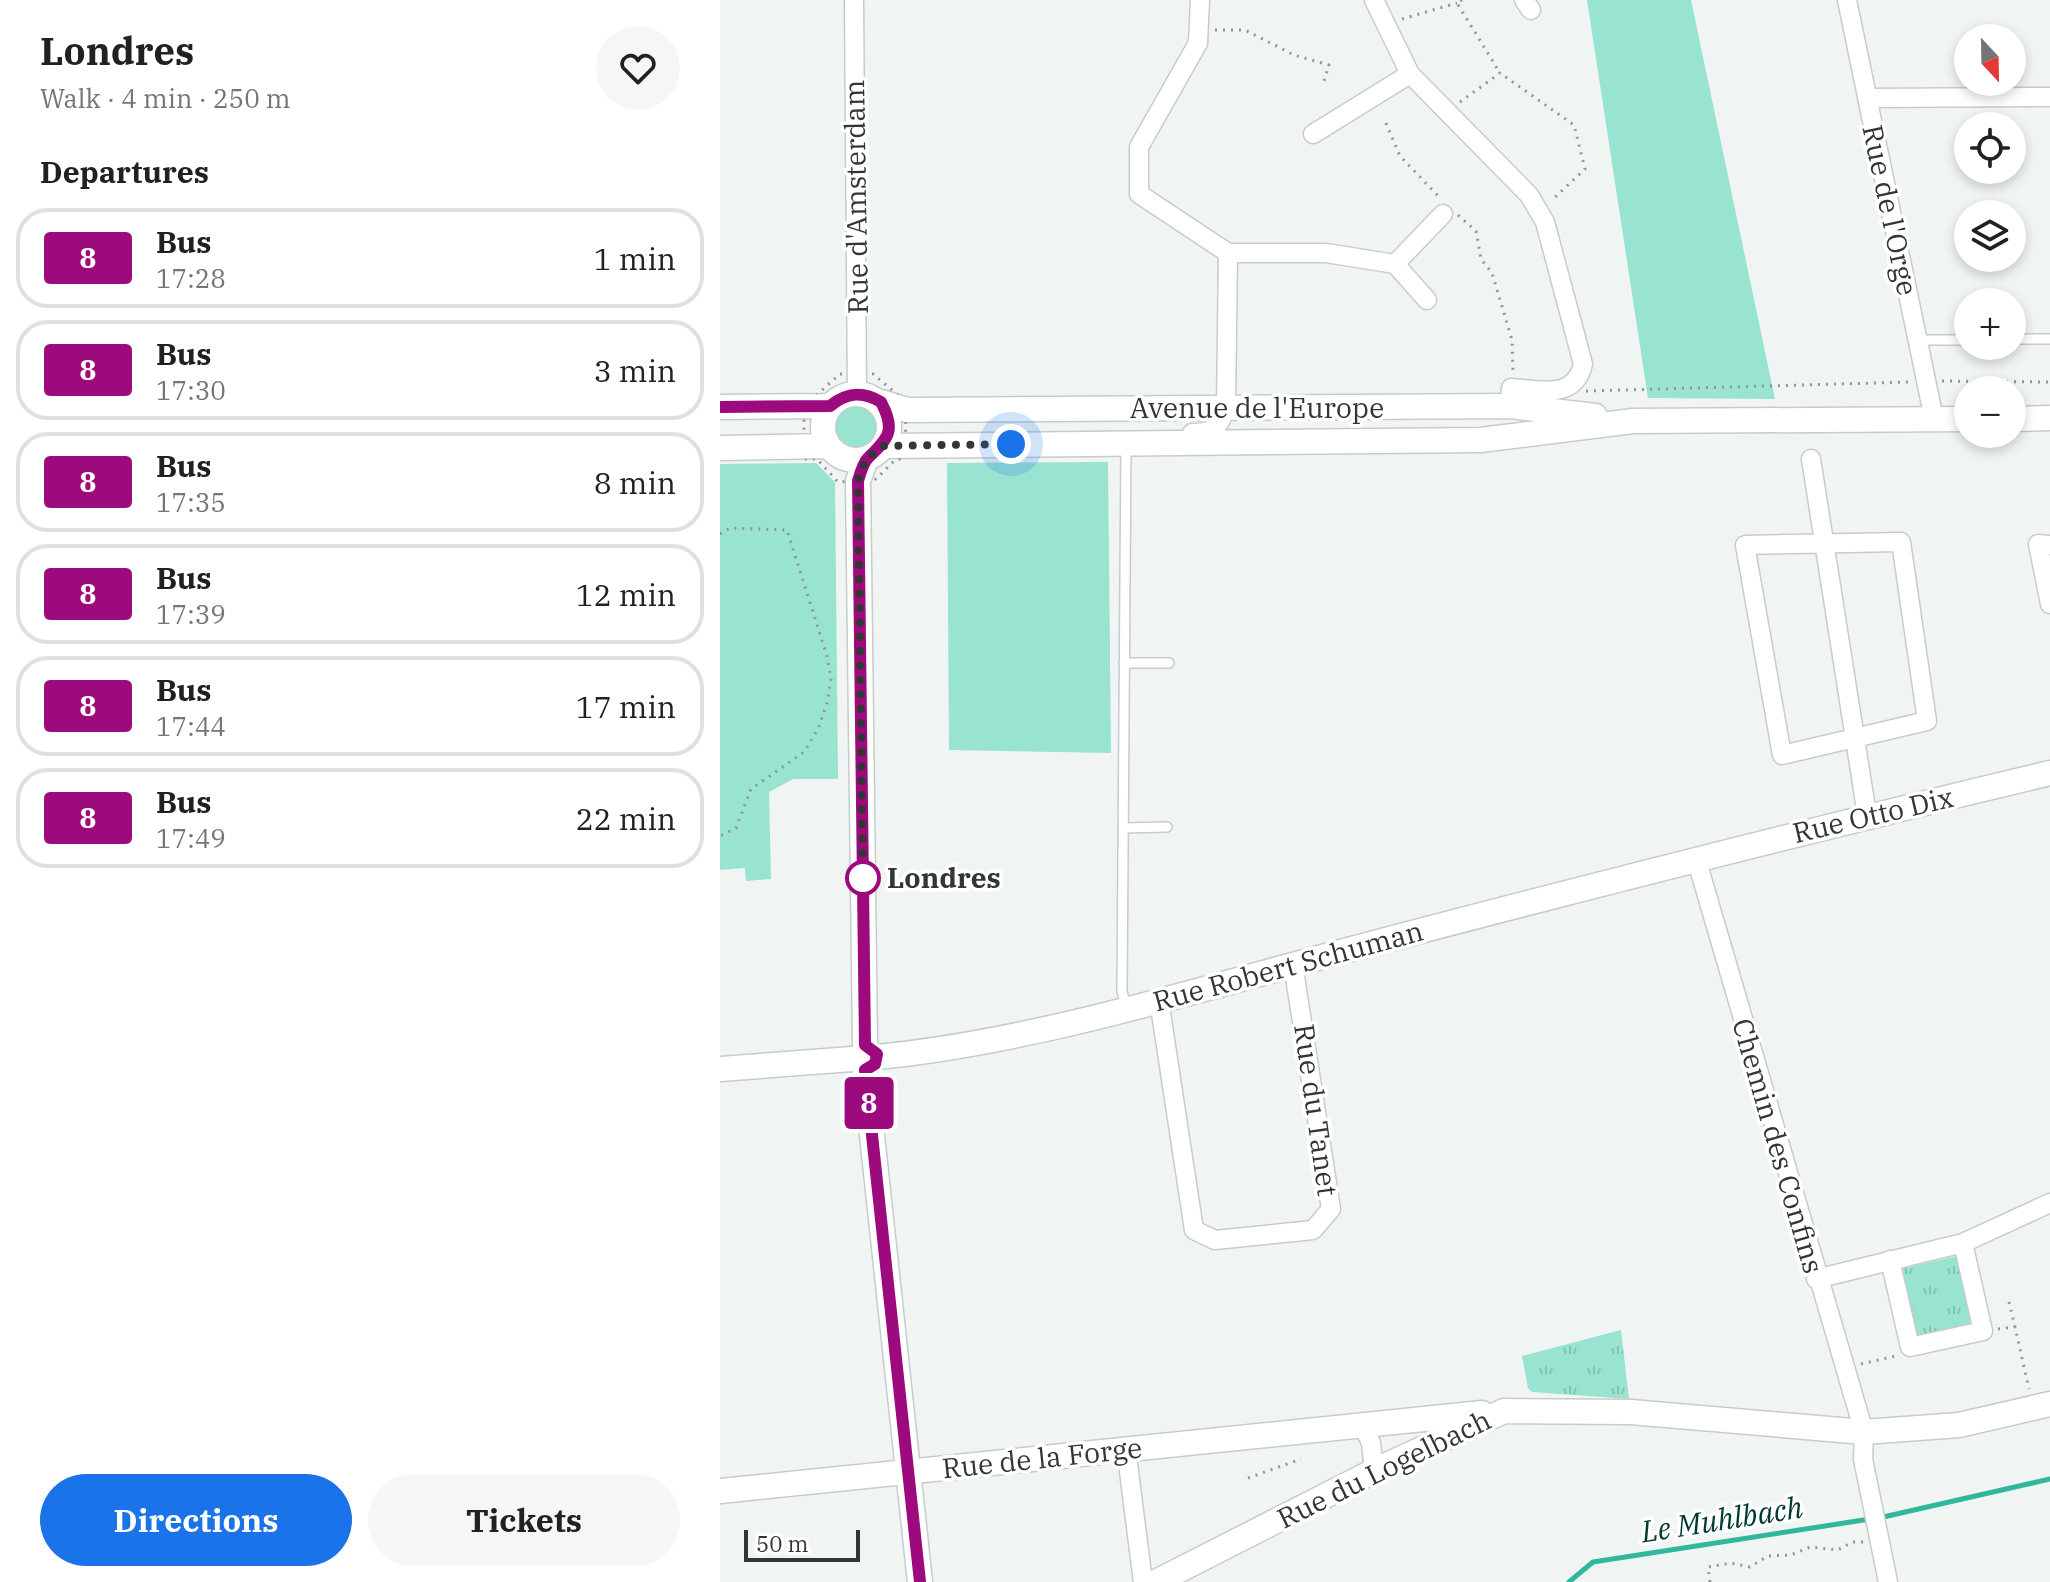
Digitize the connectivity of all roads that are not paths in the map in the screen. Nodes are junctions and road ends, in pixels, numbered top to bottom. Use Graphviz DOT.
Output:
graph roads {
  1 [pos="854,0"];
  2 [pos="1200,0"];
  3 [pos="1374,0"];
  4 [pos="1847,0"];
  5 [pos="1410,74"];
  6 [pos="2050,97"];
  7 [pos="1867,98"];
  8 [pos="1313,134"];
  9 [pos="1443,214"];
  10 [pos="1228,253"];
  11 [pos="1395,264"];
  12 [pos="1427,300"];
  13 [pos="2026,339"];
  14 [pos="2050,339"];
  15 [pos="1917,340"];
  16 [pos="1954,340"];
  17 [pos="857,394"];
  18 [pos="1511,397"];
  19 [pos="881,402"];
  20 [pos="830,406"];
  21 [pos="720,407"];
  22 [pos="1226,408"];
  23 [pos="2050,418"];
  24 [pos="1934,419"];
  25 [pos="1954,419"];
  26 [pos="2026,419"];
  27 [pos="1633,421"];
  28 [pos="1126,443"];
  29 [pos="720,448"];
  30 [pos="848,456"];
  31 [pos="1811,459"];
  32 [pos="1824,544"];
  33 [pos="2050,545"];
  34 [pos="2050,604"];
  35 [pos="1124,663"];
  36 [pos="1169,663"];
  37 [pos="1854,737"];
  38 [pos="2050,773"];
  39 [pos="1867,815"];
  40 [pos="1167,827"];
  41 [pos="1123,828"];
  42 [pos="1696,858"];
  43 [pos="1293,964"];
  44 [pos="1159,1000"];
  45 [pos="1126,1008"];
  46 [pos="865,1058"];
  47 [pos="720,1069"];
  48 [pos="2050,1203"];
  49 [pos="1963,1243"];
  50 [pos="1890,1260"];
  51 [pos="1816,1279"];
  52 [pos="2042,1406"];
  53 [pos="1504,1411"];
  54 [pos="1363,1426"];
  55 [pos="1864,1432"];
  56 [pos="1126,1448"];
  57 [pos="1374,1471"];
  58 [pos="907,1473"];
  59 [pos="720,1491"];
  60 [pos="920,1582"];
  61 [pos="1143,1582"];
  62 [pos="1156,1582"];
  63 [pos="1888,1582"];
  1 -- 17 [label="street, Rue d'Amsterdam"];
  2 -- 10 [label="street"];
  3 -- 5 [label="street"];
  4 -- 7 [label="street, Rue de l'Orge"];
  5 -- 8 [label="street"];
  5 -- 18 [label="street"];
  6 -- 7 [label="street"];
  7 -- 15 [label="street, Rue de l'Orge"];
  9 -- 11 [label="street"];
  10 -- 11 [label="street"];
  10 -- 22 [label="street"];
  11 -- 12 [label="street"];
  13 -- 14 [label="lane"];
  15 -- 16 [label="lane"];
  15 -- 24 [label="street, Rue de l'Orge"];
  17 -- 19 [label="street"];
  17 -- 20 [label="street"];
  18 -- 22 [label="street, Avenue de l'Europe"];
  18 -- 27 [label="street, Avenue de l'Europe"];
  19 -- 22 [label="street, Avenue de l'Europe"];
  19 -- 30 [label="street"];
  20 -- 21 [label="street"];
  20 -- 30 [label="street"];
  22 -- 28 [label="street"];
  23 -- 26 [label="street"];
  24 -- 25 [label="street, Avenue de l'Europe"];
  24 -- 27 [label="street, Avenue de l'Europe"];
  27 -- 28 [label="street, Avenue de l'Europe"];
  28 -- 30 [label="street, Avenue de l'Europe"];
  28 -- 35 [label="lane"];
  29 -- 30 [label="street, Avenue de l'Europe"];
  30 -- 46 [label="street"];
  31 -- 32 [label="street"];
  32 -- 37 [label="street"];
  32 -- 37 [label="street"];
  32 -- 37 [label="street"];
  33 -- 34 [label="street"];
  35 -- 36 [label="lane"];
  35 -- 41 [label="lane"];
  37 -- 39 [label="street"];
  38 -- 39 [label="street, Rue Otto Dix"];
  39 -- 42 [label="street, Rue Otto Dix"];
  40 -- 41 [label="lane"];
  41 -- 45 [label="lane"];
  42 -- 43 [label="street, Rue Robert Schuman"];
  42 -- 51 [label="street, Chemin des Confins"];
  43 -- 44 [label="street, Rue Robert Schuman"];
  43 -- 44 [label="street, Rue du Tanet"];
  44 -- 45 [label="street, Rue Robert Schuman"];
  45 -- 46 [label="street, Rue Robert Schuman"];
  46 -- 47 [label="street, Rue Robert Schuman"];
  46 -- 58 [label="street"];
  48 -- 49 [label="street"];
  49 -- 50 [label="street"];
  49 -- 50 [label="street"];
  50 -- 51 [label="street"];
  51 -- 55 [label="street, Chemin des Confins"];
  52 -- 55 [label="street, Rue du Logelbach"];
  53 -- 54 [label="street, Rue de la Forge"];
  53 -- 55 [label="street, Rue du Logelbach"];
  53 -- 57 [label="street, Rue du Logelbach"];
  54 -- 56 [label="street, Rue de la Forge"];
  54 -- 57 [label="street"];
  55 -- 63 [label="street, Chemin des Confins"];
  56 -- 58 [label="street, Rue de la Forge"];
  56 -- 61 [label="street"];
  57 -- 62 [label="street, Rue du Logelbach"];
  58 -- 59 [label="street, Rue de la Forge"];
  58 -- 60 [label="street"];
}
